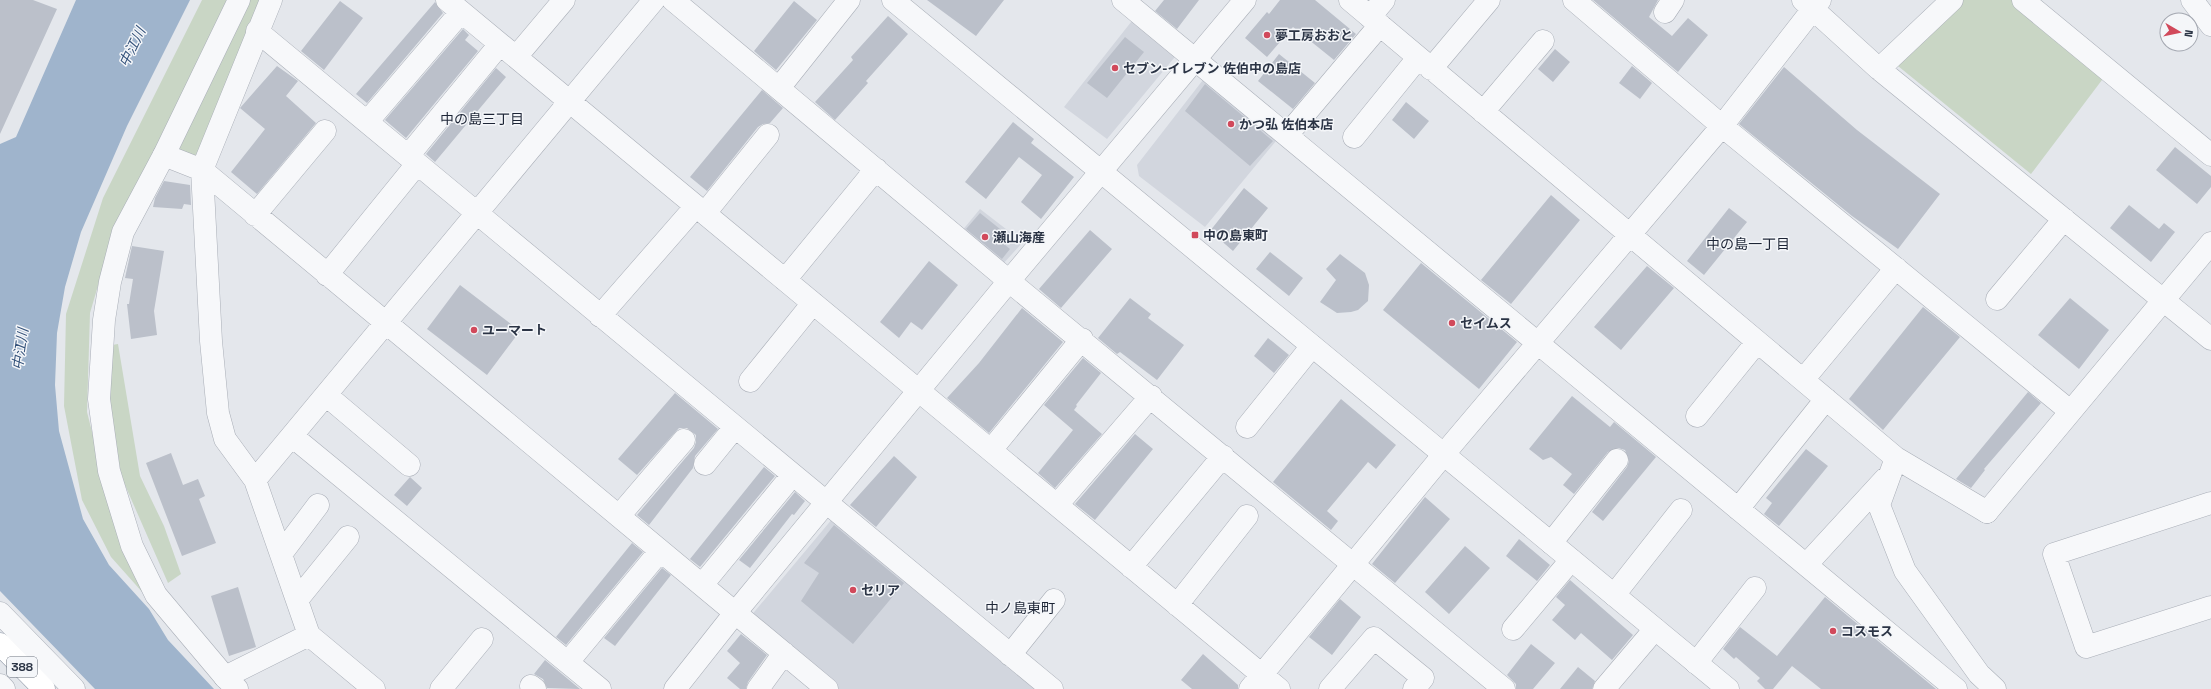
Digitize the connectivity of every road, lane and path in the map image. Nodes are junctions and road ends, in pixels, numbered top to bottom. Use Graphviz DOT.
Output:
graph roads {
  1 [pos="239,0"];
  2 [pos="271,0"];
  3 [pos="564,0"];
  4 [pos="654,0"];
  5 [pos="673,0"];
  6 [pos="850,0"];
  7 [pos="893,0"];
  8 [pos="1124,0"];
  9 [pos="1244,0"];
  10 [pos="1350,0"];
  11 [pos="1384,0"];
  12 [pos="1489,0"];
  13 [pos="1574,0"];
  14 [pos="1952,0"];
  15 [pos="2023,0"];
  16 [pos="2192,0"];
  17 [pos="1812,3"];
  18 [pos="454,6"];
  19 [pos="1375,21"];
  20 [pos="2211,25"];
  21 [pos="257,31"];
  22 [pos="1543,41"];
  23 [pos="508,50"];
  24 [pos="1195,59"];
  25 [pos="1425,63"];
  26 [pos="1879,69"];
  27 [pos="779,88"];
  28 [pos="570,102"];
  29 [pos="1483,112"];
  30 [pos="367,122"];
  31 [pos="1722,126"];
  32 [pos="325,131"];
  33 [pos="768,135"];
  34 [pos="1287,135"];
  35 [pos="1354,137"];
  36 [pos="164,155"];
  37 [pos="2211,155"];
  38 [pos="413,160"];
  39 [pos="876,168"];
  40 [pos="202,170"];
  41 [pos="1102,172"];
  42 [pos="700,210"];
  43 [pos="477,213"];
  44 [pos="255,215"];
  45 [pos="2064,218"];
  46 [pos="1630,235"];
  47 [pos="2211,242"];
  48 [pos="1896,268"];
  49 [pos="327,274"];
  50 [pos="785,280"];
  51 [pos="1009,281"];
  52 [pos="2163,298"];
  53 [pos="1997,299"];
  54 [pos="813,304"];
  55 [pos="600,316"];
  56 [pos="386,323"];
  57 [pos="1082,339"];
  58 [pos="2211,339"];
  59 [pos="1757,342"];
  60 [pos="1538,343"];
  61 [pos="1312,346"];
  62 [pos="1803,380"];
  63 [pos="750,381"];
  64 [pos="920,392"];
  65 [pos="326,395"];
  66 [pos="1151,396"];
  67 [pos="1826,399"];
  68 [pos="2070,411"];
  69 [pos="1697,416"];
  70 [pos="1247,426"];
  71 [pos="735,427"];
  72 [pos="292,436"];
  73 [pos="684,440"];
  74 [pos="991,450"];
  75 [pos="1444,455"];
  76 [pos="1223,456"];
  77 [pos="1617,460"];
  78 [pos="705,464"];
  79 [pos="409,465"];
  80 [pos="1893,465"];
  81 [pos="255,480"];
  82 [pos="785,484"];
  83 [pos="827,503"];
  84 [pos="2211,503"];
  85 [pos="318,505"];
  86 [pos="1057,505"];
  87 [pos="1738,509"];
  88 [pos="1681,510"];
  89 [pos="619,516"];
  90 [pos="1247,516"];
  91 [pos="348,537"];
  92 [pos="1551,543"];
  93 [pos="660,551"];
  94 [pos="281,554"];
  95 [pos="1571,560"];
  96 [pos="1353,564"];
  97 [pos="1806,565"];
  98 [pos="1131,567"];
  99 [pos="702,585"];
  100 [pos="1755,588"];
  101 [pos="1614,595"];
  102 [pos="297,600"];
  103 [pos="1054,600"];
  104 [pos="1177,605"];
  105 [pos="2211,607"];
  106 [pos="0,613"];
  107 [pos="735,613"];
  108 [pos="1513,629"];
  109 [pos="1655,629"];
  110 [pos="309,635"];
  111 [pos="482,638"];
  112 [pos="0,644"];
  113 [pos="784,653"];
  114 [pos="1010,655"];
  115 [pos="568,662"];
  116 [pos="1696,663"];
  117 [pos="1979,674"];
  118 [pos="1256,682"];
  119 [pos="231,683"];
  120 [pos="0,685"];
  121 [pos="4,689"];
  122 [pos="44,689"];
  123 [pos="74,689"];
  124 [pos="374,689"];
  125 [pos="441,689"];
  126 [pos="600,689"];
  127 [pos="675,689"];
  128 [pos="758,689"];
  129 [pos="827,689"];
  130 [pos="1052,689"];
  131 [pos="1279,689"];
  132 [pos="1330,689"];
  133 [pos="1414,689"];
  134 [pos="1504,689"];
  135 [pos="1604,689"];
  136 [pos="1728,689"];
  137 [pos="1956,689"];
  138 [pos="1962,689"];
  139 [pos="1995,689"];
  1 -- 36 [label="street"];
  2 -- 21 [label="street"];
  3 -- 23 [label="street"];
  4 -- 28 [label="street"];
  5 -- 27 [label="street"];
  6 -- 27 [label="street"];
  7 -- 41 [label="street"];
  8 -- 24 [label="street"];
  9 -- 24 [label="street"];
  10 -- 19 [label="street"];
  11 -- 19 [label="street"];
  12 -- 25 [label="street"];
  13 -- 31 [label="street"];
  14 -- 26 [label="street"];
  15 -- 37 [label="street"];
  16 -- 20 [label="street"];
  17 -- 26 [label="street"];
  17 -- 31 [label="street"];
  18 -- 23 [label="street"];
  18 -- 30 [label="street"];
  19 -- 25 [label="street"];
  19 -- 34 [label="street"];
  21 -- 30 [label="street"];
  21 -- 40 [label="street"];
  22 -- 29 [label="street"];
  23 -- 28 [label="street"];
  23 -- 38 [label="street"];
  24 -- 34 [label="street"];
  24 -- 41 [label="street"];
  25 -- 29 [label="street"];
  25 -- 35 [label="street"];
  26 -- 45 [label="street"];
  27 -- 39 [label="street"];
  28 -- 42 [label="street"];
  28 -- 43 [label="street"];
  29 -- 46 [label="street"];
  30 -- 38 [label="street"];
  31 -- 46 [label="street"];
  31 -- 48 [label="street"];
  32 -- 44 [label="street"];
  33 -- 42 [label="street"];
  34 -- 60 [label="street"];
  36 -- 40 [label="street"];
  36 -- 119 [label="street"];
  38 -- 43 [label="street"];
  38 -- 49 [label="street"];
  39 -- 50 [label="street"];
  39 -- 51 [label="street"];
  40 -- 44 [label="street"];
  40 -- 81 [label="street"];
  41 -- 51 [label="street"];
  41 -- 61 [label="street"];
  42 -- 50 [label="street"];
  42 -- 55 [label="street"];
  43 -- 55 [label="street"];
  43 -- 56 [label="street"];
  44 -- 49 [label="street"];
  45 -- 52 [label="street"];
  45 -- 53 [label="street"];
  46 -- 59 [label="street"];
  46 -- 60 [label="street"];
  47 -- 52 [label="street"];
  48 -- 62 [label="street"];
  48 -- 68 [label="street"];
  49 -- 56 [label="street"];
  50 -- 54 [label="street"];
  51 -- 57 [label="street"];
  51 -- 64 [label="street"];
  52 -- 58 [label="street"];
  52 -- 68 [label="street"];
  54 -- 63 [label="street"];
  54 -- 64 [label="street"];
  55 -- 71 [label="street"];
  56 -- 65 [label="street"];
  56 -- 89 [label="street"];
  57 -- 66 [label="street"];
  57 -- 74 [label="street"];
  59 -- 62 [label="street"];
  59 -- 69 [label="street"];
  60 -- 75 [label="street"];
  60 -- 87 [label="street"];
  61 -- 70 [label="street"];
  61 -- 75 [label="street"];
  62 -- 67 [label="street"];
  64 -- 74 [label="street"];
  64 -- 83 [label="street"];
  65 -- 72 [label="street"];
  65 -- 79 [label="street"];
  66 -- 76 [label="street"];
  66 -- 86 [label="street"];
  67 -- 80 [label="street"];
  67 -- 87 [label="street"];
  68 -- 80 [label="street"];
  71 -- 78 [label="street"];
  71 -- 83 [label="street"];
  72 -- 81 [label="street"];
  72 -- 115 [label="street"];
  73 -- 89 [label="street"];
  74 -- 86 [label="street"];
  75 -- 92 [label="street"];
  75 -- 96 [label="street"];
  76 -- 96 [label="street"];
  76 -- 98 [label="street"];
  77 -- 92 [label="street"];
  80 -- 97 [label="street"];
  80 -- 117 [label="street"];
  81 -- 94 [label="street"];
  82 -- 99 [label="street"];
  83 -- 107 [label="street"];
  83 -- 114 [label="street"];
  84 -- 105 [label="street"];
  85 -- 94 [label="street"];
  86 -- 98 [label="street"];
  87 -- 97 [label="street"];
  88 -- 101 [label="street"];
  89 -- 93 [label="street"];
  90 -- 104 [label="street"];
  91 -- 102 [label="street"];
  92 -- 95 [label="street"];
  93 -- 99 [label="street"];
  93 -- 115 [label="street"];
  94 -- 102 [label="street"];
  95 -- 101 [label="street"];
  95 -- 108 [label="street"];
  96 -- 118 [label="street"];
  96 -- 134 [label="street"];
  97 -- 137 [label="street"];
  98 -- 104 [label="street"];
  99 -- 107 [label="street"];
  100 -- 116 [label="street"];
  101 -- 109 [label="street"];
  102 -- 110 [label="street"];
  103 -- 114 [label="street"];
  104 -- 118 [label="street"];
  106 -- 123 [label="street"];
  107 -- 113 [label="street"];
  107 -- 127 [label="street"];
  109 -- 116 [label="street"];
  109 -- 135 [label="street"];
  110 -- 119 [label="street"];
  110 -- 124 [label="street"];
  111 -- 125 [label="street"];
  112 -- 122 [label="highway, 388"];
  113 -- 128 [label="street"];
  113 -- 129 [label="street"];
  114 -- 130 [label="street"];
  115 -- 126 [label="street"];
  116 -- 136 [label="street"];
  117 -- 138 [label="street"];
  117 -- 139 [label="street"];
  118 -- 131 [label="street"];
  120 -- 121 [label="street"];
  132 -- 133 [label="street"];
}
